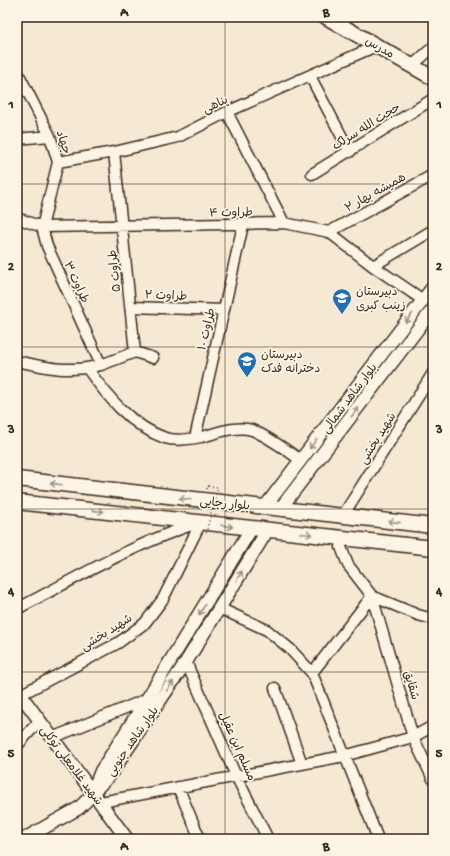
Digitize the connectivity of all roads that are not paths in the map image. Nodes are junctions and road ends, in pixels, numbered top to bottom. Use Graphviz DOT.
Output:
graph roads {
  1 [pos="336,19"];
  2 [pos="376,46"];
  3 [pos="433,47"];
  4 [pos="412,66"];
  5 [pos="17,71"];
  6 [pos="310,76"];
  7 [pos="432,76"];
  8 [pos="433,99"];
  9 [pos="227,112"];
  10 [pos="50,136"];
  11 [pos="17,139"];
  12 [pos="114,152"];
  13 [pos="350,152"];
  14 [pos="58,162"];
  15 [pos="312,174"];
  16 [pos="433,175"];
  17 [pos="17,218"];
  18 [pos="284,223"];
  19 [pos="123,225"];
  20 [pos="243,225"];
  21 [pos="42,227"];
  22 [pos="433,230"];
  23 [pos="329,232"];
  24 [pos="373,266"];
  25 [pos="433,287"];
  26 [pos="423,300"];
  27 [pos="131,307"];
  28 [pos="433,309"];
  29 [pos="223,310"];
  30 [pos="135,352"];
  31 [pos="153,358"];
  32 [pos="17,360"];
  33 [pos="101,365"];
  34 [pos="87,368"];
  35 [pos="433,373"];
  36 [pos="195,438"];
  37 [pos="301,460"];
  38 [pos="17,479"];
  39 [pos="17,502"];
  40 [pos="264,508"];
  41 [pos="280,509"];
  42 [pos="342,517"];
  43 [pos="433,526"];
  44 [pos="203,528"];
  45 [pos="251,529"];
  46 [pos="267,531"];
  47 [pos="342,538"];
  48 [pos="433,548"];
  49 [pos="372,596"];
  50 [pos="219,608"];
  51 [pos="17,609"];
  52 [pos="433,619"];
  53 [pos="186,662"];
  54 [pos="312,673"];
  55 [pos="275,688"];
  56 [pos="19,693"];
  57 [pos="148,699"];
  58 [pos="39,721"];
  59 [pos="433,726"];
  60 [pos="413,737"];
  61 [pos="52,738"];
  62 [pos="17,746"];
  63 [pos="344,756"];
  64 [pos="302,764"];
  65 [pos="236,776"];
  66 [pos="433,779"];
  67 [pos="178,787"];
  68 [pos="93,791"];
  69 [pos="101,802"];
  70 [pos="24,839"];
  71 [pos="127,839"];
  72 [pos="200,839"];
  73 [pos="268,839"];
  74 [pos="378,839"];
  1 -- 2 [label="main road, مدرس"];
  2 -- 4 [label="main road, مدرس"];
  2 -- 6 [label="street, پناهی"];
  3 -- 4 [label="street"];
  4 -- 7 [label="main road, مدرس"];
  5 -- 10 [label="street, جهاد"];
  6 -- 9 [label="street, پناهی"];
  6 -- 13 [label="street"];
  8 -- 13 [label="street, حجت الله سرلک"];
  9 -- 12 [label="street, پناهی"];
  9 -- 18 [label="street"];
  10 -- 11 [label="street"];
  10 -- 14 [label="street, جهاد"];
  12 -- 14 [label="street, پناهی"];
  12 -- 19 [label="street, طراوت ۵"];
  13 -- 15 [label="street, حجت الله سرلک"];
  14 -- 21 [label="street, جهاد"];
  16 -- 23 [label="street, همیشه بهار ۲"];
  17 -- 21 [label="street, طراوت ۴"];
  18 -- 20 [label="street, طراوت ۴"];
  18 -- 23 [label="street, طراوت ۴"];
  19 -- 20 [label="street, طراوت ۴"];
  19 -- 21 [label="street, طراوت ۴"];
  19 -- 27 [label="street, طراوت ۵"];
  20 -- 29 [label="street, طراوت ۱۰"];
  21 -- 33 [label="street, طراوت ۳"];
  22 -- 24 [label="street"];
  23 -- 24 [label="street, طراوت ۴"];
  24 -- 26 [label="street, طراوت ۴"];
  25 -- 26 [label="street, بلوار شاهد شمالی"];
  26 -- 37 [label="street, بلوار شاهد شمالی, one-way"];
  27 -- 29 [label="street, طراوت ۲"];
  27 -- 30 [label="street, طراوت ۵"];
  41 -- 28 [label="street, بلوار شاهد شمالی, one-way"];
  29 -- 36 [label="street, طراوت ۱۰"];
  30 -- 31 [label="street"];
  30 -- 33 [label="street"];
  32 -- 34 [label="street"];
  33 -- 34 [label="street"];
  34 -- 36 [label="street"];
  35 -- 42 [label="street, شهید بخشی"];
  36 -- 37 [label="street"];
  37 -- 40 [label="street, بلوار شاهد شمالی"];
  40 -- 38 [label="main road, بلوار رجایی, one-way"];
  39 -- 44 [label="main road, بلوار رجایی, one-way"];
  40 -- 41 [label="main road, بلوار رجایی"];
  40 -- 45 [label="main road"];
  41 -- 42 [label="main road, بلوار رجایی"];
  41 -- 46 [label="main road"];
  43 -- 42 [label="main road, بلوار رجایی, one-way"];
  44 -- 45 [label="main road, بلوار رجایی, one-way"];
  44 -- 51 [label="street"];
  44 -- 56 [label="street, شهید بخشی"];
  45 -- 46 [label="main road, بلوار رجایی"];
  45 -- 57 [label="street, بلوار شاهد جنوبی, one-way"];
  46 -- 47 [label="main road, بلوار رجایی, one-way"];
  50 -- 46 [label="street, بلوار شاهد جنوبی, one-way"];
  47 -- 48 [label="main road, بلوار رجایی"];
  47 -- 49 [label="street"];
  49 -- 52 [label="street"];
  49 -- 54 [label="street"];
  49 -- 60 [label="street, شقایق"];
  50 -- 53 [label="street, بلوار شاهد جنوبی"];
  50 -- 54 [label="street"];
  53 -- 65 [label="street, مسلم ابن عقیل"];
  68 -- 53 [label="street, بلوار شاهد جنوبی, one-way"];
  54 -- 63 [label="street"];
  55 -- 64 [label="street"];
  56 -- 58 [label="street, شهید غلامعلی توکلی"];
  57 -- 61 [label="street"];
  57 -- 68 [label="street, بلوار شاهد جنوبی"];
  58 -- 61 [label="street, شهید غلامعلی توکلی"];
  58 -- 62 [label="street"];
  59 -- 60 [label="street"];
  60 -- 63 [label="street"];
  60 -- 66 [label="street, شقایق"];
  61 -- 68 [label="street, شهید غلامعلی توکلی"];
  63 -- 64 [label="street"];
  63 -- 74 [label="street"];
  64 -- 65 [label="street"];
  65 -- 67 [label="street"];
  65 -- 73 [label="street, مسلم ابن عقیل"];
  67 -- 69 [label="street"];
  67 -- 72 [label="street"];
  68 -- 69 [label="street, شهید غلامعلی توکلی"];
  68 -- 70 [label="street"];
  69 -- 71 [label="street, شهید غلامعلی توکلی"];
}
